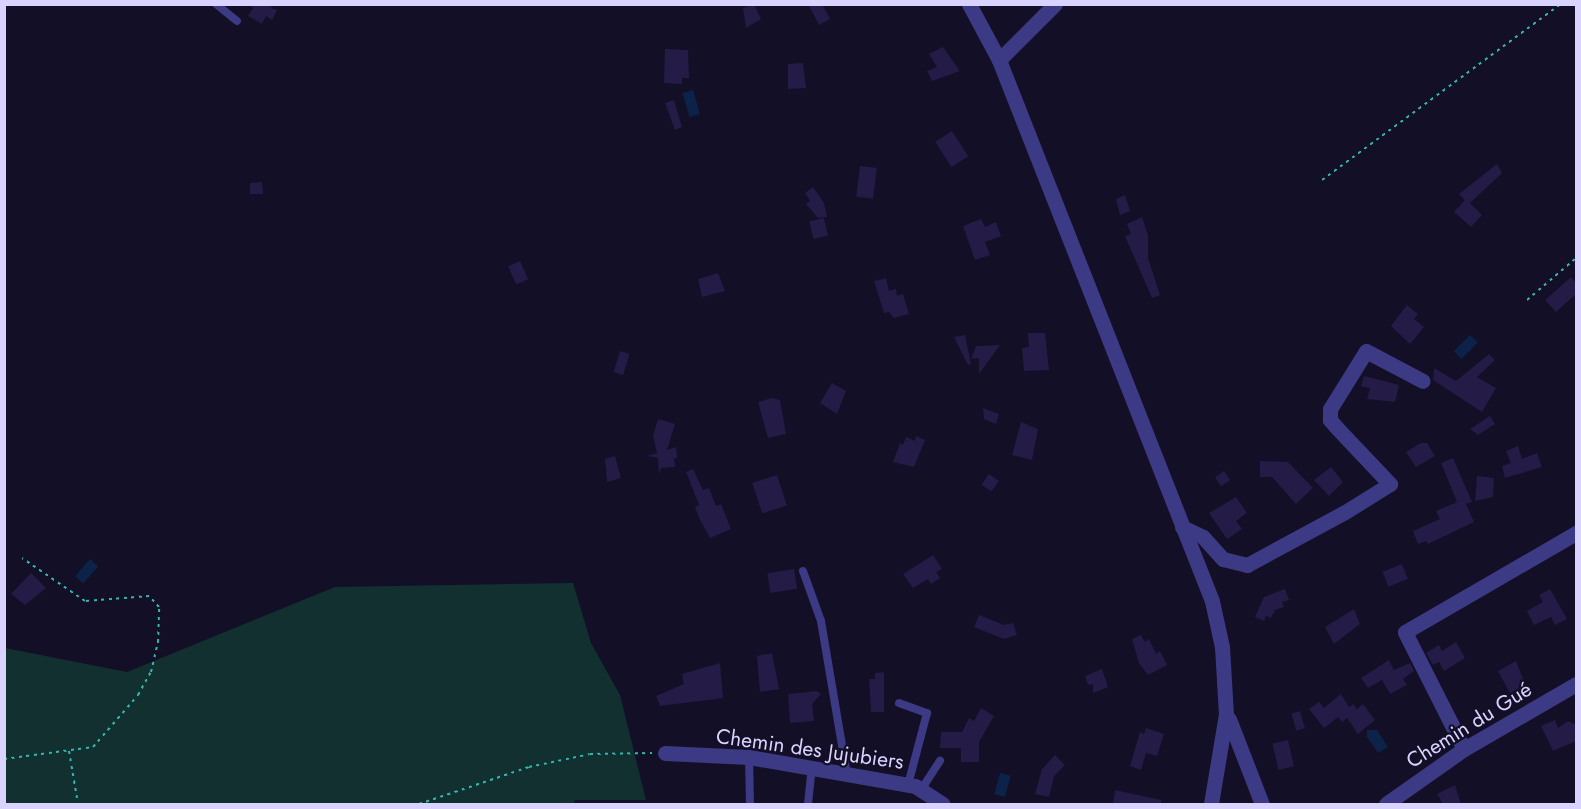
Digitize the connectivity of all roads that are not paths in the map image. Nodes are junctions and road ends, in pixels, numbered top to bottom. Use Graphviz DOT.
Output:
graph roads {
  1 [pos="216,4"];
  2 [pos="969,4"];
  3 [pos="1055,4"];
  4 [pos="237,21"];
  5 [pos="999,60"];
  6 [pos="1423,381"];
  7 [pos="1182,526"];
  8 [pos="1576,533"];
  9 [pos="802,571"];
  10 [pos="1576,684"];
  11 [pos="899,703"];
  12 [pos="1226,714"];
  13 [pos="1464,749"];
  14 [pos="665,753"];
  15 [pos="749,757"];
  16 [pos="940,762"];
  17 [pos="812,767"];
  18 [pos="848,774"];
  19 [pos="914,788"];
  20 [pos="750,804"];
  21 [pos="808,804"];
  22 [pos="943,804"];
  23 [pos="1211,804"];
  24 [pos="1262,804"];
  25 [pos="1386,804"];
  1 -- 4 [label="lane"];
  2 -- 5 [label="street"];
  3 -- 5 [label="street"];
  5 -- 7 [label="street"];
  6 -- 7 [label="street"];
  7 -- 12 [label="street"];
  8 -- 13 [label="street"];
  9 -- 18 [label="lane"];
  10 -- 13 [label="street, Chemin du Gué"];
  11 -- 19 [label="lane"];
  12 -- 23 [label="street"];
  12 -- 24 [label="street"];
  13 -- 25 [label="street, Chemin du Gué"];
  14 -- 15 [label="street, Chemin des Jujubiers"];
  15 -- 17 [label="street, Chemin des Jujubiers"];
  15 -- 20 [label="lane"];
  16 -- 19 [label="lane"];
  17 -- 18 [label="street, Chemin des Jujubiers"];
  17 -- 21 [label="lane"];
  18 -- 19 [label="street, Chemin des Jujubiers"];
  19 -- 22 [label="street, Chemin des Jujubiers"];
}
